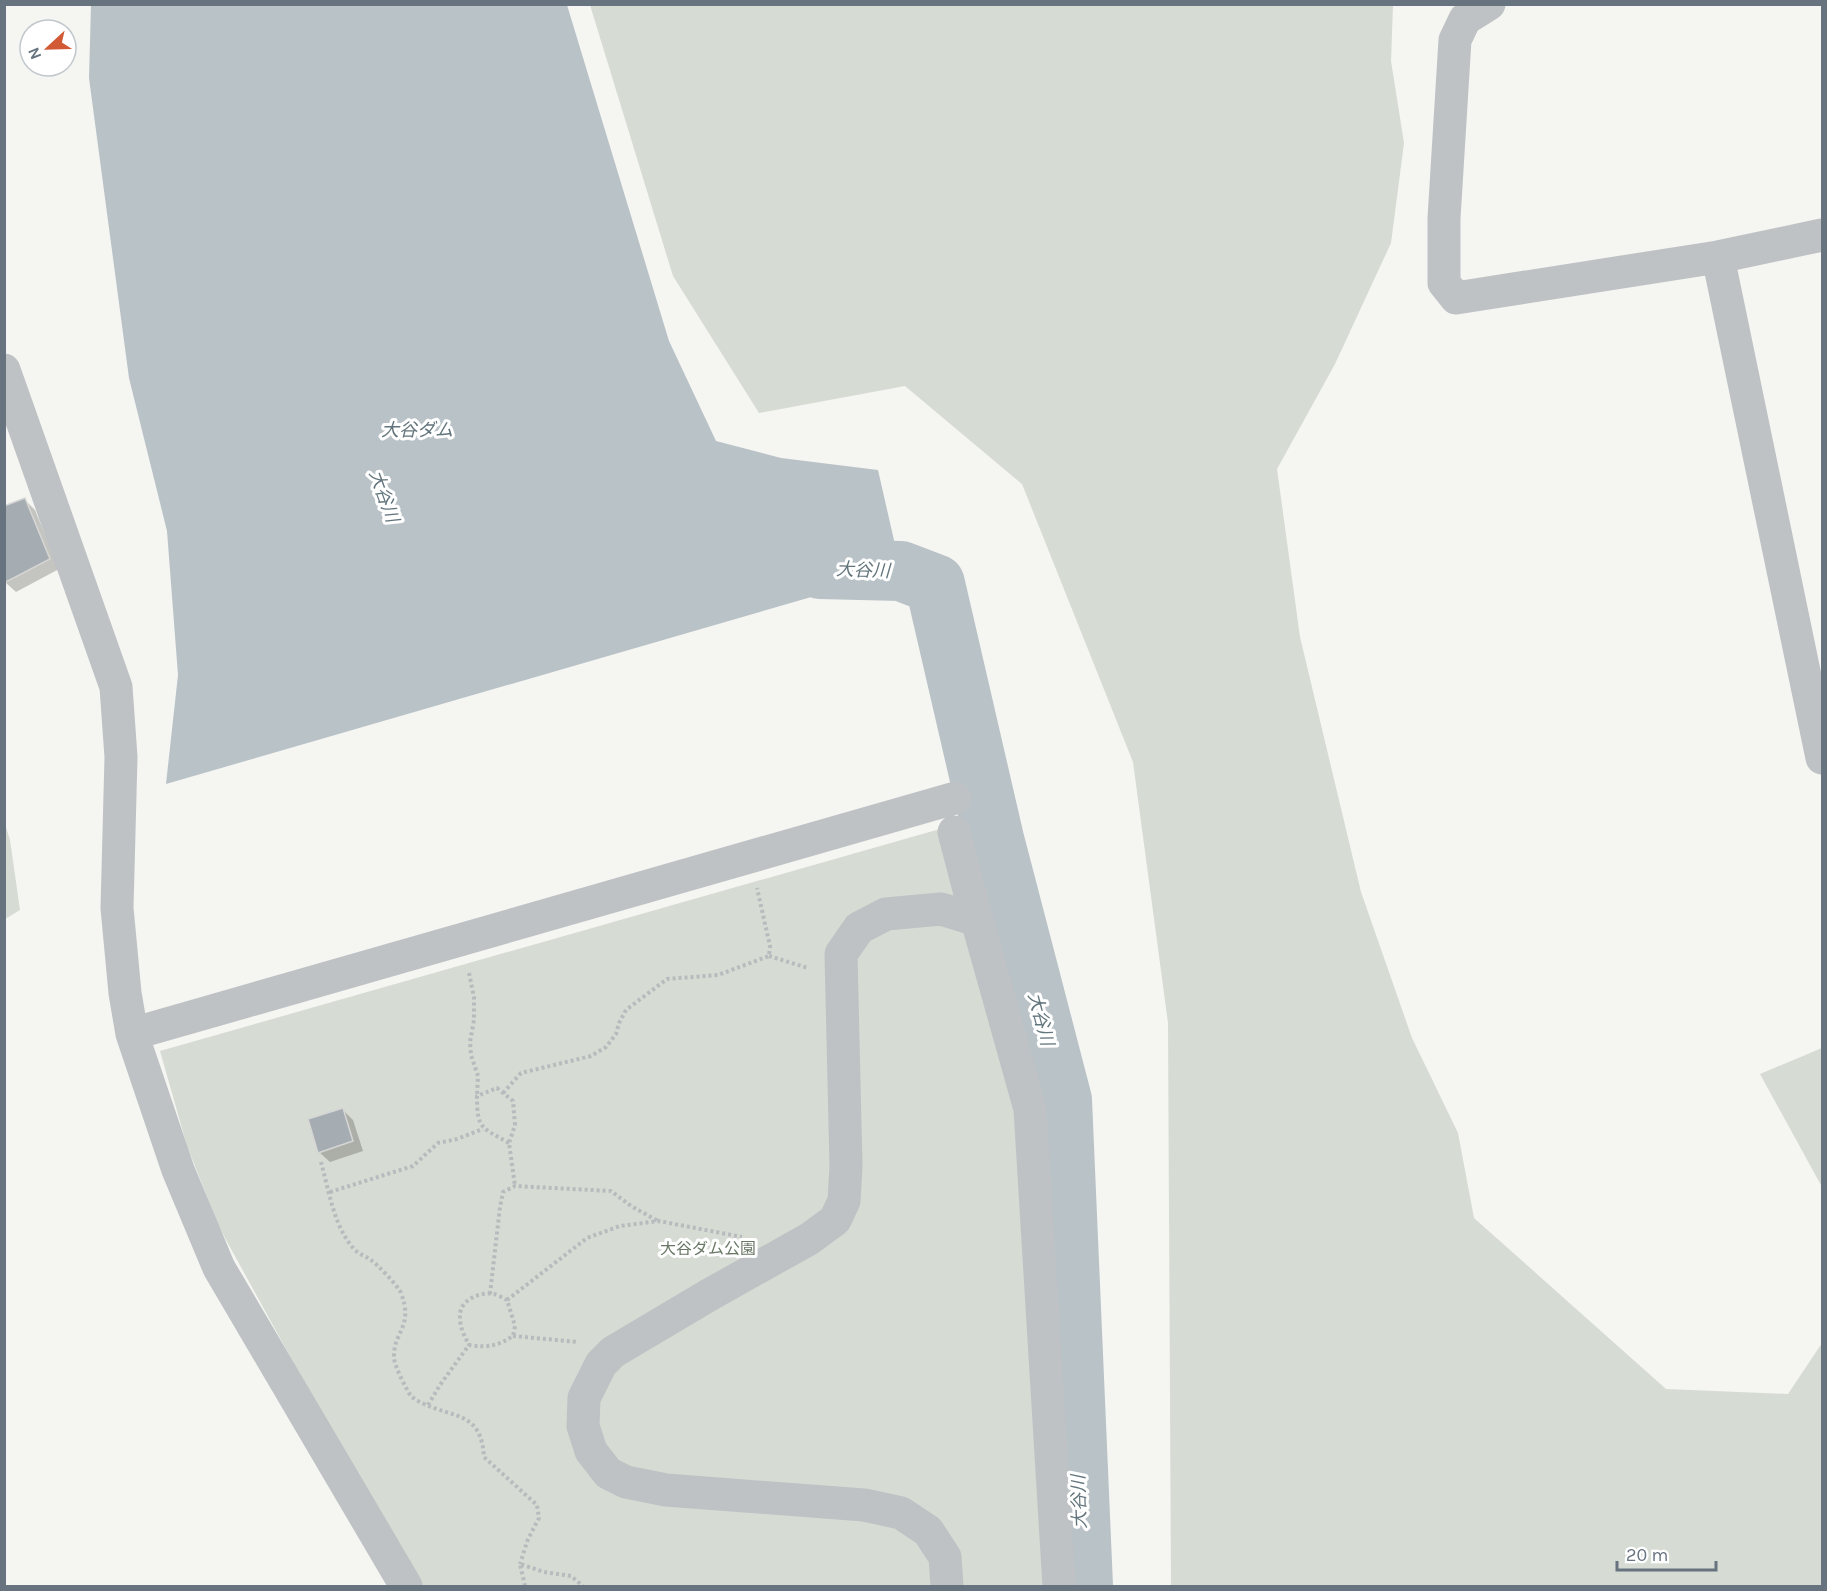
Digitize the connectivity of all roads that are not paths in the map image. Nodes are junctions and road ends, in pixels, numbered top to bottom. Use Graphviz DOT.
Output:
graph roads {
  1 [pos="1489,4"];
  2 [pos="1822,236"];
  3 [pos="1718,257"];
  4 [pos="4,370"];
  5 [pos="1822,758"];
  6 [pos="955,798"];
  7 [pos="954,832"];
  8 [pos="977,920"];
  9 [pos="132,1034"];
  10 [pos="406,1587"];
  11 [pos="947,1587"];
  12 [pos="1059,1587"];
  1 -- 3 [label="street"];
  2 -- 3 [label="street"];
  3 -- 5 [label="street"];
  4 -- 9 [label="street"];
  6 -- 9 [label="street"];
  7 -- 8 [label="street"];
  8 -- 11 [label="street"];
  8 -- 12 [label="street"];
  9 -- 10 [label="street"];
}
